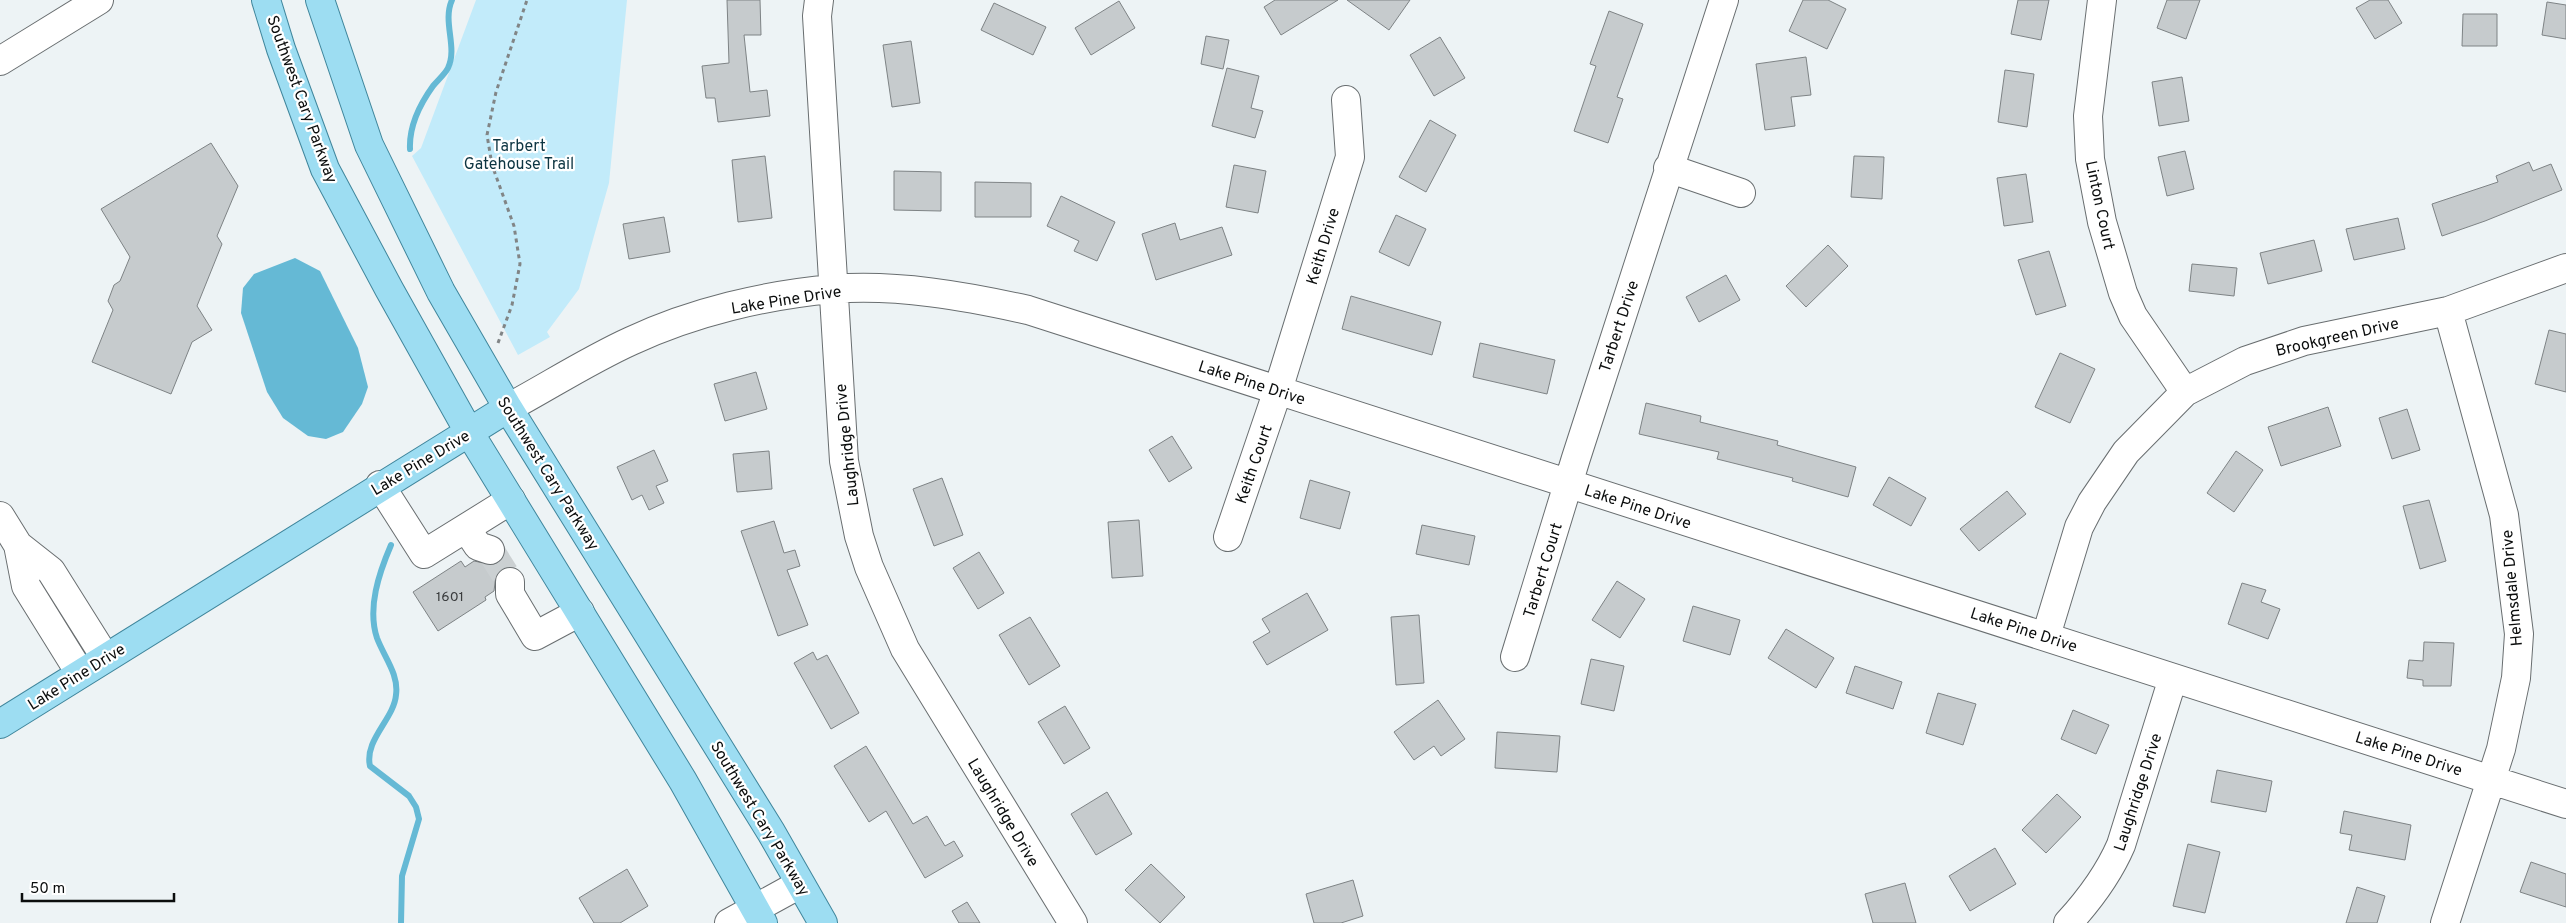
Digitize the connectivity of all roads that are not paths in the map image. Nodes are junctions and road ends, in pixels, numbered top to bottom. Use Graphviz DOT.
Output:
graph roads {
  1 [pos="99,0"];
  2 [pos="266,0"];
  3 [pos="320,0"];
  4 [pos="818,0"];
  5 [pos="1724,0"];
  6 [pos="2102,0"];
  7 [pos="0,61"];
  8 [pos="1346,100"];
  9 [pos="1668,168"];
  10 [pos="1741,193"];
  11 [pos="2566,268"];
  12 [pos="833,289"];
  13 [pos="2448,311"];
  14 [pos="1278,390"];
  15 [pos="2185,392"];
  16 [pos="508,408"];
  17 [pos="469,432"];
  18 [pos="1568,484"];
  19 [pos="380,485"];
  20 [pos="511,500"];
  21 [pos="0,516"];
  22 [pos="1228,537"];
  23 [pos="18,545"];
  24 [pos="506,588"];
  25 [pos="580,612"];
  26 [pos="2046,636"];
  27 [pos="105,657"];
  28 [pos="1515,657"];
  29 [pos="80,674"];
  30 [pos="2173,678"];
  31 [pos="0,724"];
  32 [pos="2491,779"];
  33 [pos="2566,804"];
  34 [pos="800,884"];
  35 [pos="759,917"];
  36 [pos="729,923"];
  37 [pos="823,923"];
  38 [pos="1073,923"];
  39 [pos="2068,923"];
  40 [pos="2445,923"];
  1 -- 7 [label="street"];
  2 -- 17 [label="main road, Southwest Cary Parkway"];
  3 -- 16 [label="main road, Southwest Cary Parkway"];
  4 -- 12 [label="street, Laughridge Drive"];
  5 -- 9 [label="street, Tarbert Drive"];
  6 -- 15 [label="street, Linton Court"];
  8 -- 14 [label="street, Keith Drive"];
  9 -- 10 [label="street"];
  9 -- 18 [label="street, Tarbert Drive"];
  11 -- 13 [label="street, Brookgreen Drive"];
  12 -- 14 [label="street, Lake Pine Drive"];
  12 -- 16 [label="street, Lake Pine Drive"];
  12 -- 38 [label="street, Laughridge Drive"];
  13 -- 15 [label="street, Brookgreen Drive"];
  13 -- 32 [label="street, Helmsdale Drive"];
  14 -- 18 [label="street, Lake Pine Drive"];
  14 -- 22 [label="street, Keith Court"];
  15 -- 26 [label="street, Brookgreen Drive"];
  16 -- 17 [label="main road, Lake Pine Drive"];
  16 -- 34 [label="main road, Southwest Cary Parkway"];
  17 -- 19 [label="main road, Lake Pine Drive"];
  17 -- 20 [label="main road, Southwest Cary Parkway"];
  18 -- 26 [label="street, Lake Pine Drive"];
  18 -- 28 [label="street, Tarbert Court"];
  19 -- 20 [label="street"];
  19 -- 27 [label="main road, Lake Pine Drive"];
  20 -- 25 [label="main road, Southwest Cary Parkway"];
  21 -- 23 [label="street"];
  23 -- 27 [label="street"];
  23 -- 29 [label="street"];
  24 -- 25 [label="street"];
  25 -- 35 [label="main road, Southwest Cary Parkway"];
  26 -- 30 [label="street, Lake Pine Drive"];
  27 -- 29 [label="main road, Lake Pine Drive"];
  29 -- 31 [label="main road, Lake Pine Drive"];
  30 -- 32 [label="street, Lake Pine Drive"];
  30 -- 39 [label="street, Laughridge Drive"];
  32 -- 33 [label="street, Lake Pine Drive"];
  32 -- 40 [label="street, Helmsdale Drive"];
  34 -- 35 [label="street"];
  34 -- 37 [label="main road, Southwest Cary Parkway"];
  35 -- 36 [label="street"];
}
